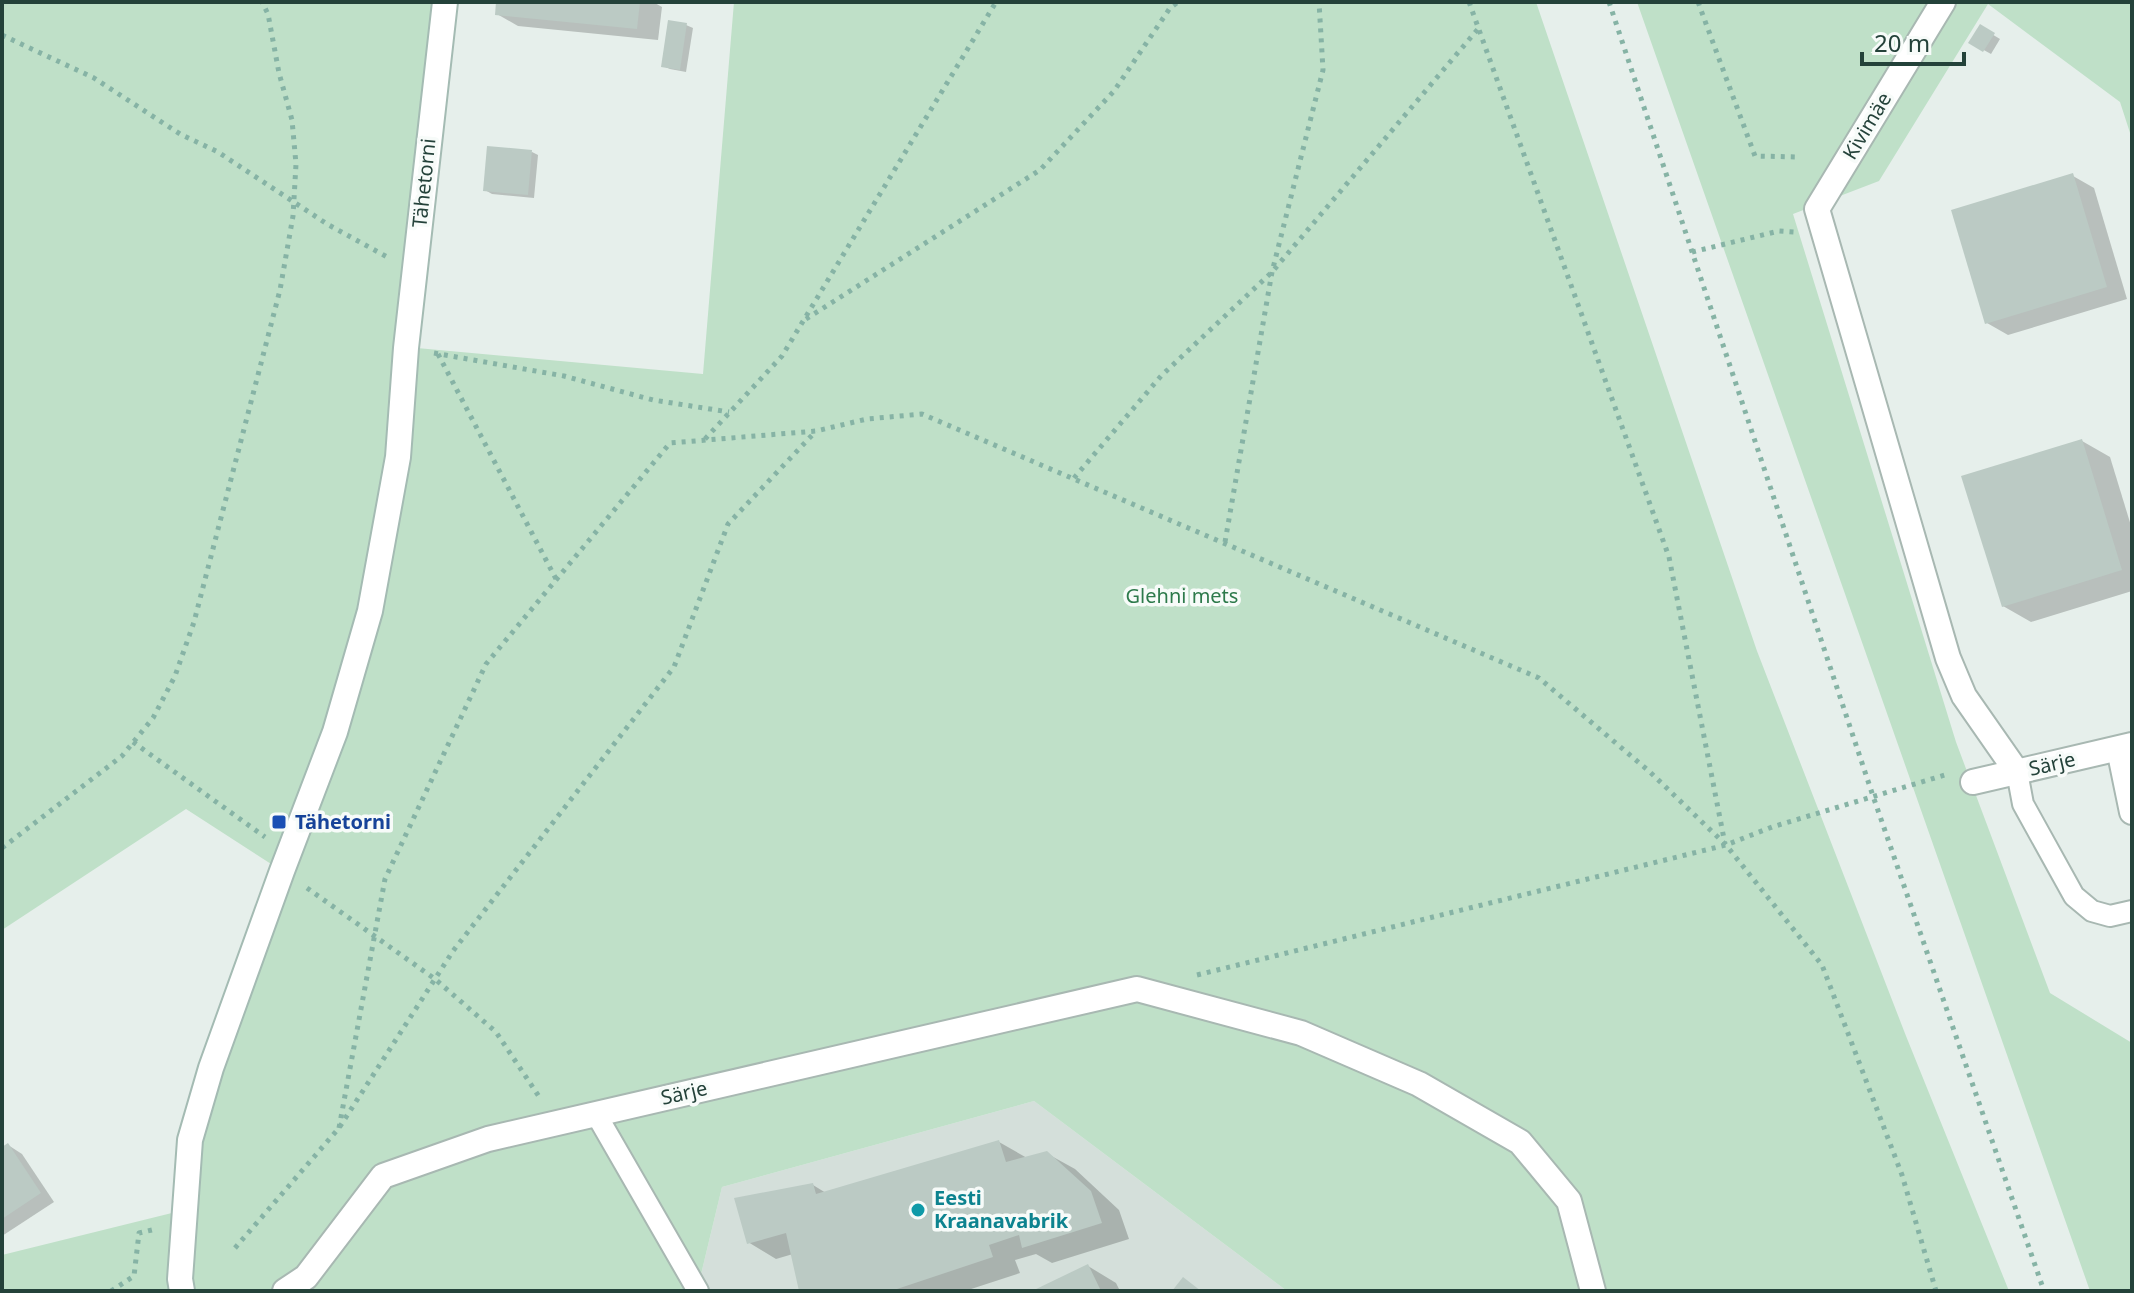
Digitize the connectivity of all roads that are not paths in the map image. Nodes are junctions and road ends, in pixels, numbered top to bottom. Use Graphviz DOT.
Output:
graph roads {
  1 [pos="445,2"];
  2 [pos="1943,2"];
  3 [pos="2126,747"];
  4 [pos="2017,772"];
  5 [pos="1973,782"];
  6 [pos="2132,812"];
  7 [pos="2132,911"];
  8 [pos="596,1114"];
  9 [pos="182,1291"];
  10 [pos="285,1291"];
  11 [pos="698,1291"];
  12 [pos="1593,1291"];
  1 -- 9 [label="street, Tähetorni"];
  2 -- 4 [label="street, Kivimäe"];
  3 -- 4 [label="street, Särje"];
  3 -- 6 [label="street"];
  4 -- 5 [label="street, Särje"];
  4 -- 7 [label="lane"];
  8 -- 10 [label="street, Särje"];
  8 -- 11 [label="lane"];
  8 -- 12 [label="street, Särje"];
}
